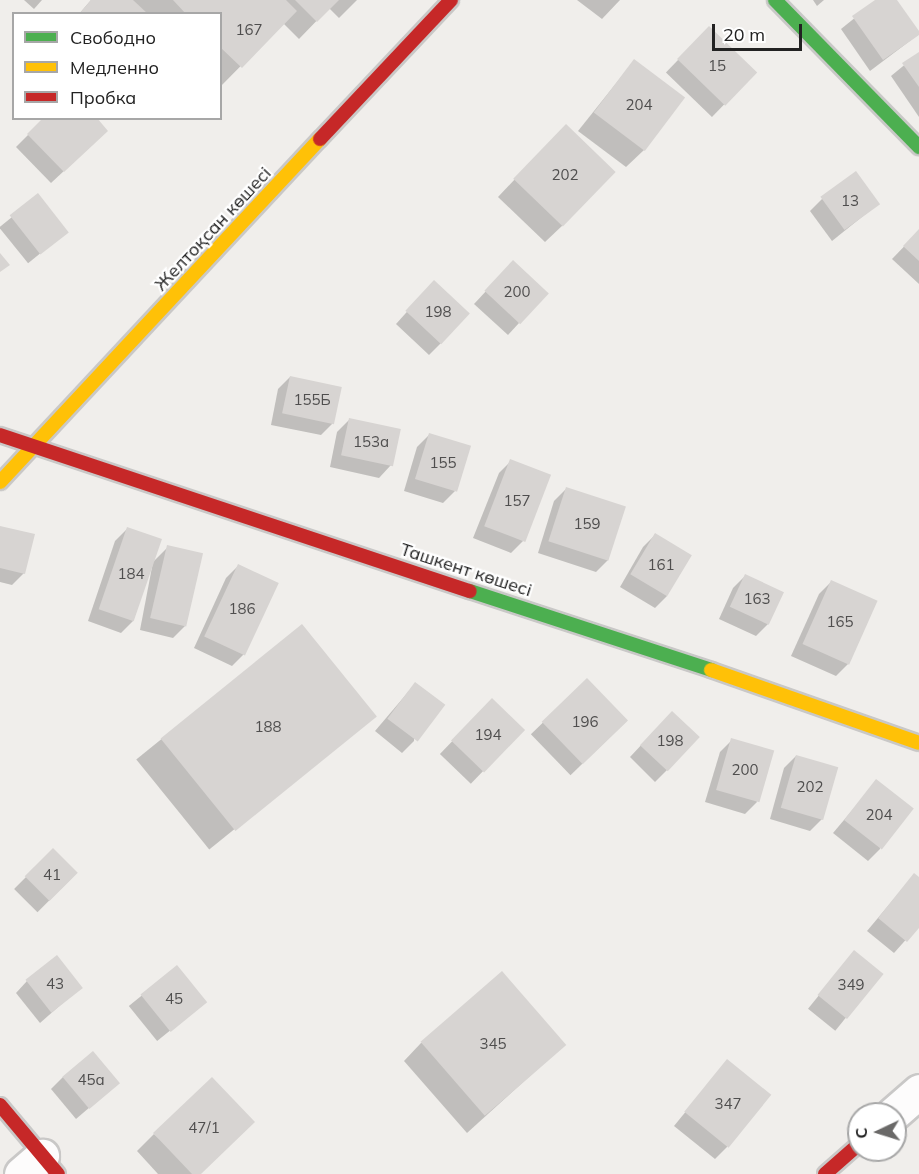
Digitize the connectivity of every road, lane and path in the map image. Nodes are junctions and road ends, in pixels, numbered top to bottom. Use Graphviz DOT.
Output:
graph roads {
  1 [pos="452,0"];
  2 [pos="775,0"];
  3 [pos="919,147"];
  4 [pos="0,435"];
  5 [pos="35,445"];
  6 [pos="0,482"];
  7 [pos="919,743"];
  8 [pos="919,1091"];
  9 [pos="907,1102"];
  10 [pos="0,1105"];
  11 [pos="847,1155"];
  12 [pos="40,1168"];
  13 [pos="825,1174"];
  1 -- 5 [label="street, Желтоқсан көшесі"];
  2 -- 3 [label="street"];
  4 -- 5 [label="street, Ташкент көшесі"];
  5 -- 6 [label="street, Желтоқсан көшесі"];
  5 -- 7 [label="street, Ташкент көшесі"];
  8 -- 9 [label="street"];
  10 -- 12 [label="street"];
  11 -- 13 [label="street"];
}
